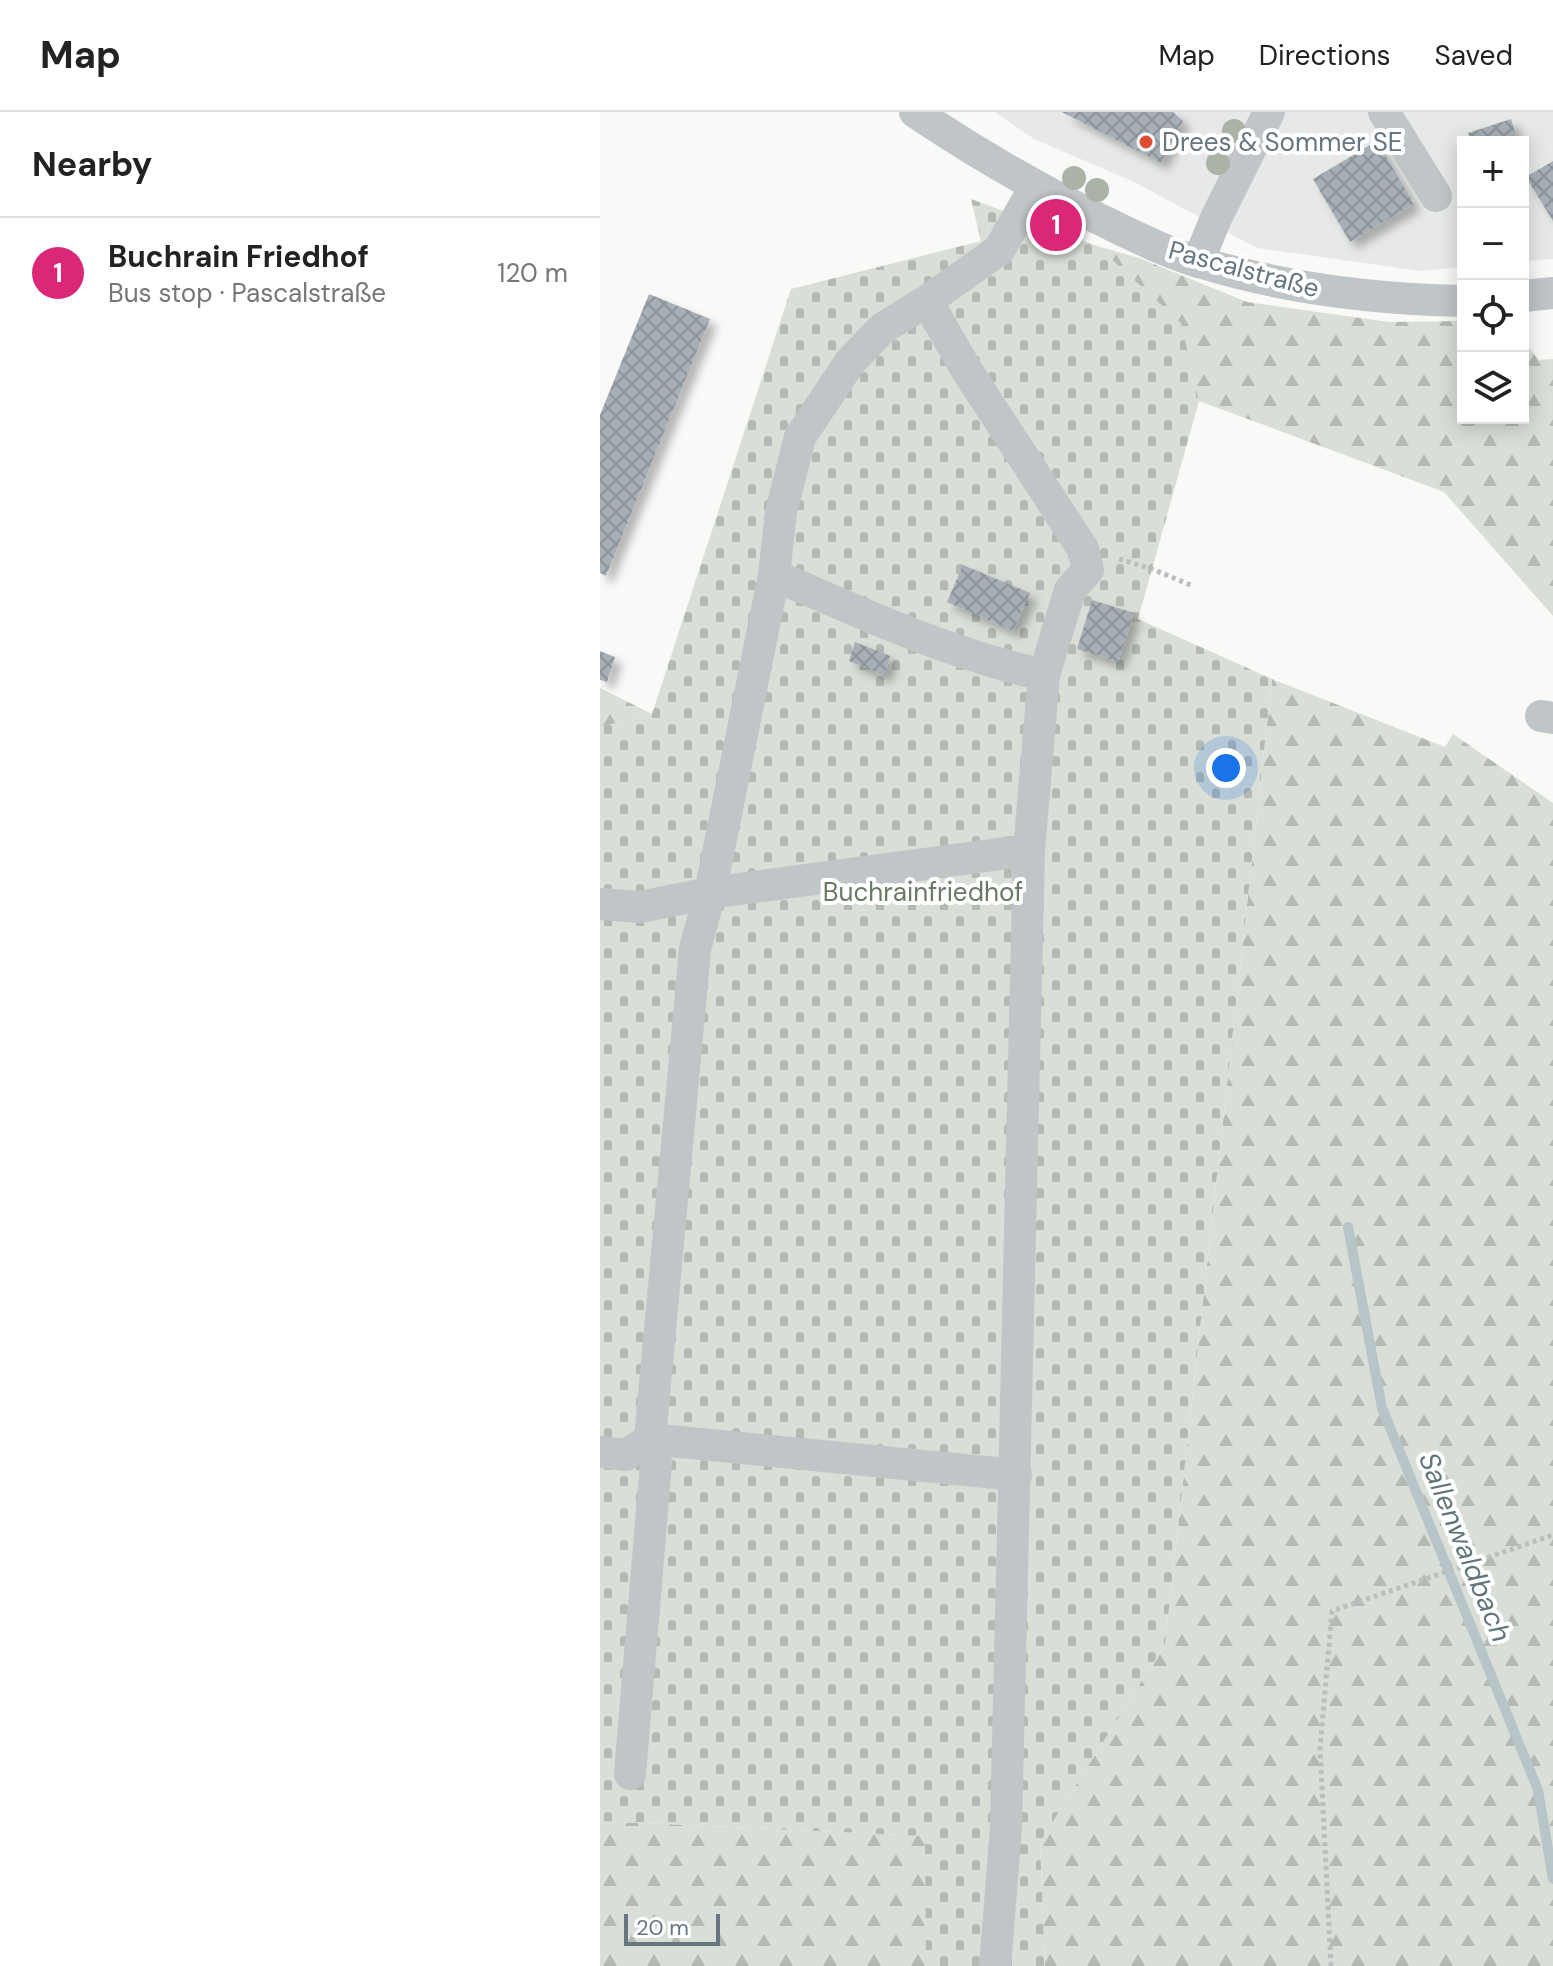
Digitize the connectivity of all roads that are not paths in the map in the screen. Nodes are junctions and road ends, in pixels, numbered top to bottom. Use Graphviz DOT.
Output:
graph roads {
  1 [pos="915,112"];
  2 [pos="1269,112"];
  3 [pos="1384,112"];
  4 [pos="1035,187"];
  5 [pos="1436,196"];
  6 [pos="1198,262"];
  7 [pos="927,301"];
  8 [pos="1457,301"];
  9 [pos="774,575"];
  10 [pos="1044,675"];
  11 [pos="1029,850"];
  12 [pos="710,893"];
  13 [pos="600,904"];
  14 [pos="650,1439"];
  15 [pos="600,1452"];
  16 [pos="1016,1475"];
  17 [pos="630,1774"];
  18 [pos="995,1966"];
  1 -- 4 [label="street, Pascalstraße"];
  2 -- 6 [label="street"];
  3 -- 5 [label="street"];
  4 -- 6 [label="street, Pascalstraße"];
  4 -- 7 [label="street"];
  6 -- 8 [label="street, Pascalstraße"];
  7 -- 9 [label="street"];
  7 -- 10 [label="street"];
  9 -- 10 [label="street"];
  9 -- 12 [label="street"];
  10 -- 11 [label="street"];
  11 -- 12 [label="street"];
  11 -- 16 [label="street"];
  12 -- 13 [label="street"];
  12 -- 14 [label="street"];
  14 -- 15 [label="street"];
  14 -- 16 [label="street"];
  14 -- 17 [label="street"];
  16 -- 18 [label="street"];
}
